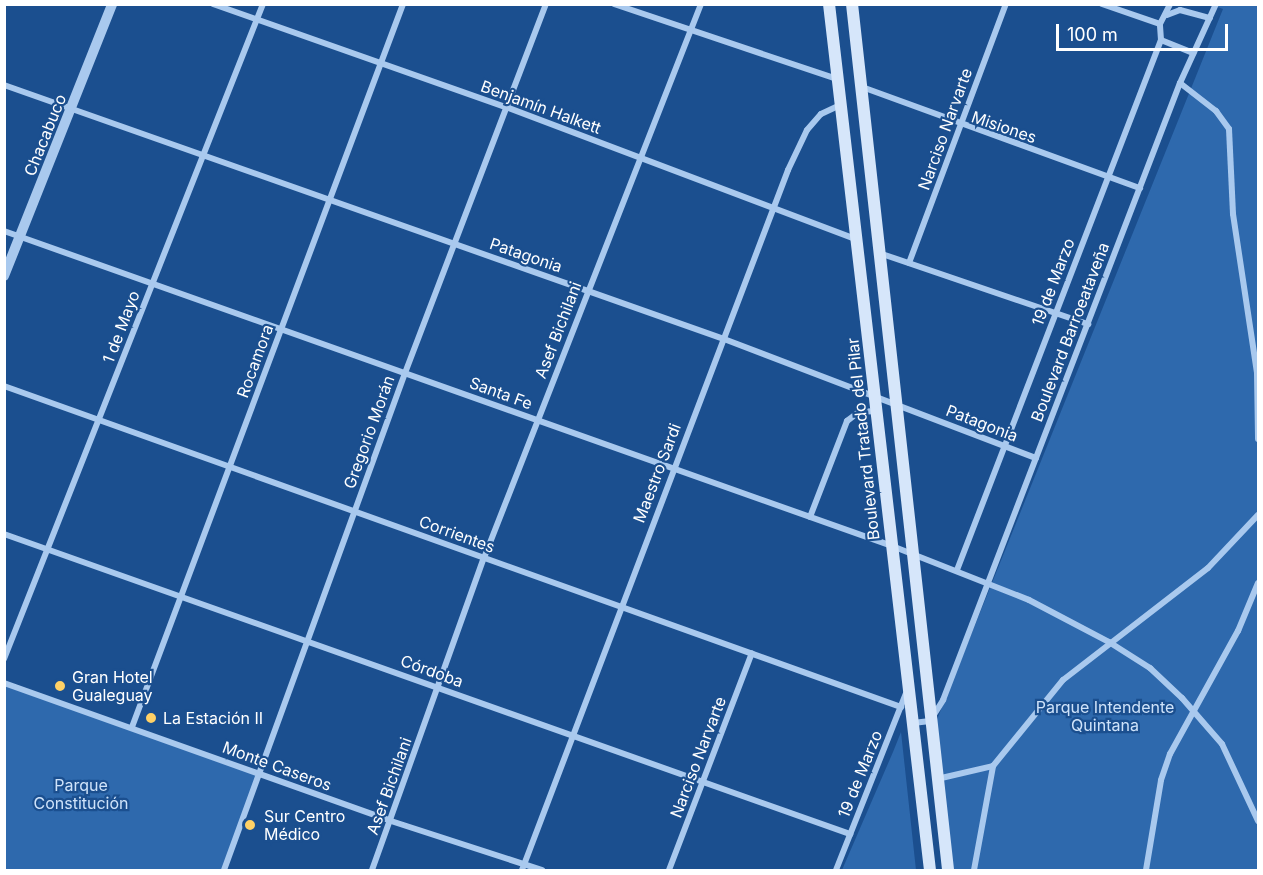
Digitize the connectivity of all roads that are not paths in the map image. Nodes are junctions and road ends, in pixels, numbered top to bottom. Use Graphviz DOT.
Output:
graph roads {
  1 [pos="112,4"];
  2 [pos="213,4"];
  3 [pos="263,4"];
  4 [pos="403,4"];
  5 [pos="546,4"];
  6 [pos="614,4"];
  7 [pos="701,4"];
  8 [pos="829,4"];
  9 [pos="852,4"];
  10 [pos="1005,4"];
  11 [pos="1102,4"];
  12 [pos="1170,4"];
  13 [pos="1216,4"];
  14 [pos="1167,15"];
  15 [pos="1210,18"];
  16 [pos="256,21"];
  17 [pos="1160,24"];
  18 [pos="690,31"];
  19 [pos="1161,40"];
  20 [pos="1193,53"];
  21 [pos="381,64"];
  22 [pos="838,79"];
  23 [pos="1180,83"];
  24 [pos="4,85"];
  25 [pos="861,87"];
  26 [pos="842,104"];
  27 [pos="506,107"];
  28 [pos="72,108"];
  29 [pos="960,126"];
  30 [pos="203,155"];
  31 [pos="639,157"];
  32 [pos="1108,177"];
  33 [pos="1140,188"];
  34 [pos="330,200"];
  35 [pos="773,208"];
  36 [pos="4,231"];
  37 [pos="21,237"];
  38 [pos="858,240"];
  39 [pos="454,244"];
  40 [pos="882,254"];
  41 [pos="909,263"];
  42 [pos="4,276"];
  43 [pos="152,283"];
  44 [pos="588,291"];
  45 [pos="1056,313"];
  46 [pos="1088,324"];
  47 [pos="281,329"];
  48 [pos="724,339"];
  49 [pos="405,373"];
  50 [pos="4,386"];
  51 [pos="875,396"];
  52 [pos="897,405"];
  53 [pos="876,411"];
  54 [pos="99,420"];
  55 [pos="538,420"];
  56 [pos="1258,439"];
  57 [pos="1005,446"];
  58 [pos="1036,458"];
  59 [pos="230,467"];
  60 [pos="673,468"];
  61 [pos="354,512"];
  62 [pos="1258,514"];
  63 [pos="810,517"];
  64 [pos="4,534"];
  65 [pos="892,546"];
  66 [pos="48,549"];
  67 [pos="911,553"];
  68 [pos="484,558"];
  69 [pos="957,570"];
  70 [pos="988,582"];
  71 [pos="1258,583"];
  72 [pos="181,596"];
  73 [pos="620,606"];
  74 [pos="918,618"];
  75 [pos="901,621"];
  76 [pos="308,642"];
  77 [pos="1109,642"];
  78 [pos="752,653"];
  79 [pos="4,659"];
  80 [pos="4,683"];
  81 [pos="909,687"];
  82 [pos="438,688"];
  83 [pos="901,707"];
  84 [pos="1192,709"];
  85 [pos="930,721"];
  86 [pos="913,723"];
  87 [pos="132,727"];
  88 [pos="573,736"];
  89 [pos="993,766"];
  90 [pos="260,774"];
  91 [pos="937,779"];
  92 [pos="703,782"];
  93 [pos="920,782"];
  94 [pos="391,821"];
  95 [pos="1258,821"];
  96 [pos="850,834"];
  97 [pos="523,868"];
  98 [pos="224,870"];
  99 [pos="372,870"];
  100 [pos="542,870"];
  101 [pos="669,870"];
  102 [pos="836,870"];
  103 [pos="930,870"];
  104 [pos="948,870"];
  105 [pos="974,870"];
  106 [pos="1146,870"];
  1 -- 28 [label="street, Chacabuco"];
  2 -- 16 [label="street, Benjamín Halkett"];
  3 -- 16 [label="street, 1 de Mayo"];
  4 -- 21 [label="street, Rocamora"];
  5 -- 27 [label="street, Gregorio Morán"];
  6 -- 18 [label="street"];
  7 -- 18 [label="street, Asef Bichilani"];
  8 -- 22 [label="main road, Boulevard Tratado del Pilar"];
  9 -- 25 [label="main road"];
  10 -- 29 [label="street, Narciso Narvarte"];
  11 -- 17 [label="street"];
  12 -- 14 [label="street"];
  13 -- 15 [label="street, Boulevard Barroeataveña"];
  14 -- 15 [label="street"];
  14 -- 17 [label="street"];
  15 -- 20 [label="street, Boulevard Barroeataveña"];
  16 -- 21 [label="street, Benjamín Halkett"];
  16 -- 30 [label="street, 1 de Mayo"];
  17 -- 19 [label="street, 19 de Marzo"];
  18 -- 22 [label="street"];
  18 -- 31 [label="street, Asef Bichilani"];
  19 -- 20 [label="street"];
  19 -- 32 [label="street, 19 de Marzo"];
  20 -- 23 [label="street, Boulevard Barroeataveña"];
  21 -- 27 [label="street, Benjamín Halkett"];
  21 -- 34 [label="street, Rocamora"];
  22 -- 26 [label="main road, Boulevard Tratado del Pilar"];
  23 -- 33 [label="street, Boulevard Barroeataveña"];
  23 -- 56 [label="street"];
  24 -- 28 [label="street, Patagonia"];
  25 -- 29 [label="street, Misiones"];
  25 -- 40 [label="main road"];
  26 -- 35 [label="street, Maestro Sardi"];
  26 -- 38 [label="main road, Boulevard Tratado del Pilar"];
  27 -- 31 [label="street, Benjamín Halkett"];
  27 -- 39 [label="street, Gregorio Morán"];
  28 -- 30 [label="street, Patagonia"];
  28 -- 37 [label="street, Chacabuco"];
  29 -- 32 [label="street, Misiones"];
  29 -- 41 [label="street, Narciso Narvarte"];
  30 -- 34 [label="street, Patagonia"];
  30 -- 43 [label="street, 1 de Mayo"];
  31 -- 35 [label="street, Benjamín Halkett"];
  31 -- 44 [label="street, Asef Bichilani"];
  32 -- 33 [label="street, Misiones"];
  32 -- 45 [label="street, 19 de Marzo"];
  33 -- 46 [label="street, Boulevard Barroeataveña"];
  34 -- 39 [label="street, Patagonia"];
  34 -- 47 [label="street, Rocamora"];
  35 -- 38 [label="street, Benjamín Halkett"];
  35 -- 48 [label="street, Maestro Sardi"];
  36 -- 37 [label="street, Santa Fe"];
  37 -- 42 [label="street, Chacabuco"];
  37 -- 43 [label="street, Santa Fe"];
  38 -- 51 [label="main road, Boulevard Tratado del Pilar"];
  39 -- 44 [label="street, Patagonia"];
  39 -- 49 [label="street, Gregorio Morán"];
  40 -- 41 [label="street"];
  40 -- 52 [label="main road"];
  41 -- 45 [label="street"];
  43 -- 47 [label="street, Santa Fe"];
  43 -- 54 [label="street, 1 de Mayo"];
  44 -- 48 [label="street, Patagonia"];
  44 -- 55 [label="street, Asef Bichilani"];
  45 -- 46 [label="street"];
  45 -- 57 [label="street, 19 de Marzo"];
  46 -- 58 [label="street, Boulevard Barroeataveña"];
  47 -- 49 [label="street, Santa Fe"];
  47 -- 59 [label="street, Rocamora"];
  48 -- 51 [label="street, Patagonia"];
  48 -- 60 [label="street, Maestro Sardi"];
  49 -- 55 [label="street, Santa Fe"];
  49 -- 61 [label="street, Gregorio Morán"];
  50 -- 54 [label="street, Corrientes"];
  51 -- 52 [label="street, Patagonia"];
  51 -- 53 [label="main road, Boulevard Tratado del Pilar"];
  52 -- 57 [label="street, Patagonia"];
  52 -- 67 [label="main road"];
  53 -- 63 [label="street"];
  53 -- 65 [label="main road, Boulevard Tratado del Pilar"];
  54 -- 59 [label="street, Corrientes"];
  54 -- 66 [label="street, 1 de Mayo"];
  55 -- 60 [label="street, Santa Fe"];
  55 -- 68 [label="street, Asef Bichilani"];
  57 -- 58 [label="street, Patagonia"];
  57 -- 69 [label="street, 19 de Marzo"];
  58 -- 70 [label="street, Boulevard Barroeataveña"];
  59 -- 61 [label="street, Corrientes"];
  59 -- 72 [label="street, Rocamora"];
  60 -- 63 [label="street, Santa Fe"];
  60 -- 73 [label="street, Maestro Sardi"];
  61 -- 68 [label="street, Corrientes"];
  61 -- 76 [label="street, Gregorio Morán"];
  62 -- 77 [label="street"];
  63 -- 65 [label="street, Santa Fe"];
  64 -- 66 [label="street, Córdoba"];
  65 -- 67 [label="street, Santa Fe"];
  65 -- 75 [label="main road, Boulevard Tratado del Pilar"];
  66 -- 72 [label="street, Córdoba"];
  66 -- 79 [label="street, 1 de Mayo"];
  67 -- 69 [label="street, Santa Fe"];
  67 -- 74 [label="main road"];
  68 -- 73 [label="street, Corrientes"];
  68 -- 82 [label="street, Asef Bichilani"];
  69 -- 70 [label="street, Santa Fe"];
  70 -- 77 [label="street, Santa Fe"];
  70 -- 85 [label="street, Boulevard Barroeataveña"];
  71 -- 84 [label="street"];
  72 -- 76 [label="street, Córdoba"];
  72 -- 87 [label="street, Rocamora"];
  73 -- 78 [label="street, Corrientes"];
  73 -- 88 [label="street, Maestro Sardi"];
  74 -- 75 [label="main road"];
  74 -- 85 [label="main road"];
  75 -- 81 [label="main road, Boulevard Tratado del Pilar"];
  76 -- 82 [label="street, Córdoba"];
  76 -- 90 [label="street, Gregorio Morán"];
  77 -- 84 [label="street, Santa Fe"];
  77 -- 89 [label="street"];
  78 -- 83 [label="street, Corrientes"];
  78 -- 92 [label="street, Narciso Narvarte"];
  80 -- 87 [label="street, Monte Caseros"];
  81 -- 83 [label="street, 19 de Marzo"];
  81 -- 86 [label="main road, Boulevard Tratado del Pilar"];
  82 -- 88 [label="street, Córdoba"];
  82 -- 94 [label="street, Asef Bichilani"];
  83 -- 96 [label="street, 19 de Marzo"];
  84 -- 95 [label="street, Santa Fe"];
  84 -- 106 [label="street"];
  85 -- 86 [label="street"];
  85 -- 91 [label="main road"];
  86 -- 93 [label="main road, Boulevard Tratado del Pilar"];
  87 -- 90 [label="street, Monte Caseros"];
  88 -- 92 [label="street, Córdoba"];
  88 -- 97 [label="street, Maestro Sardi"];
  89 -- 91 [label="street"];
  89 -- 105 [label="street"];
  90 -- 94 [label="street, Monte Caseros"];
  90 -- 98 [label="street, Gregorio Morán"];
  91 -- 93 [label="main road"];
  91 -- 104 [label="main road"];
  92 -- 96 [label="street, Córdoba"];
  92 -- 101 [label="street, Narciso Narvarte"];
  93 -- 103 [label="main road, Boulevard Tratado del Pilar"];
  94 -- 97 [label="street, Monte Caseros"];
  94 -- 99 [label="street, Asef Bichilani"];
  96 -- 102 [label="street, 19 de Marzo"];
  97 -- 100 [label="street, Monte Caseros"];
}
